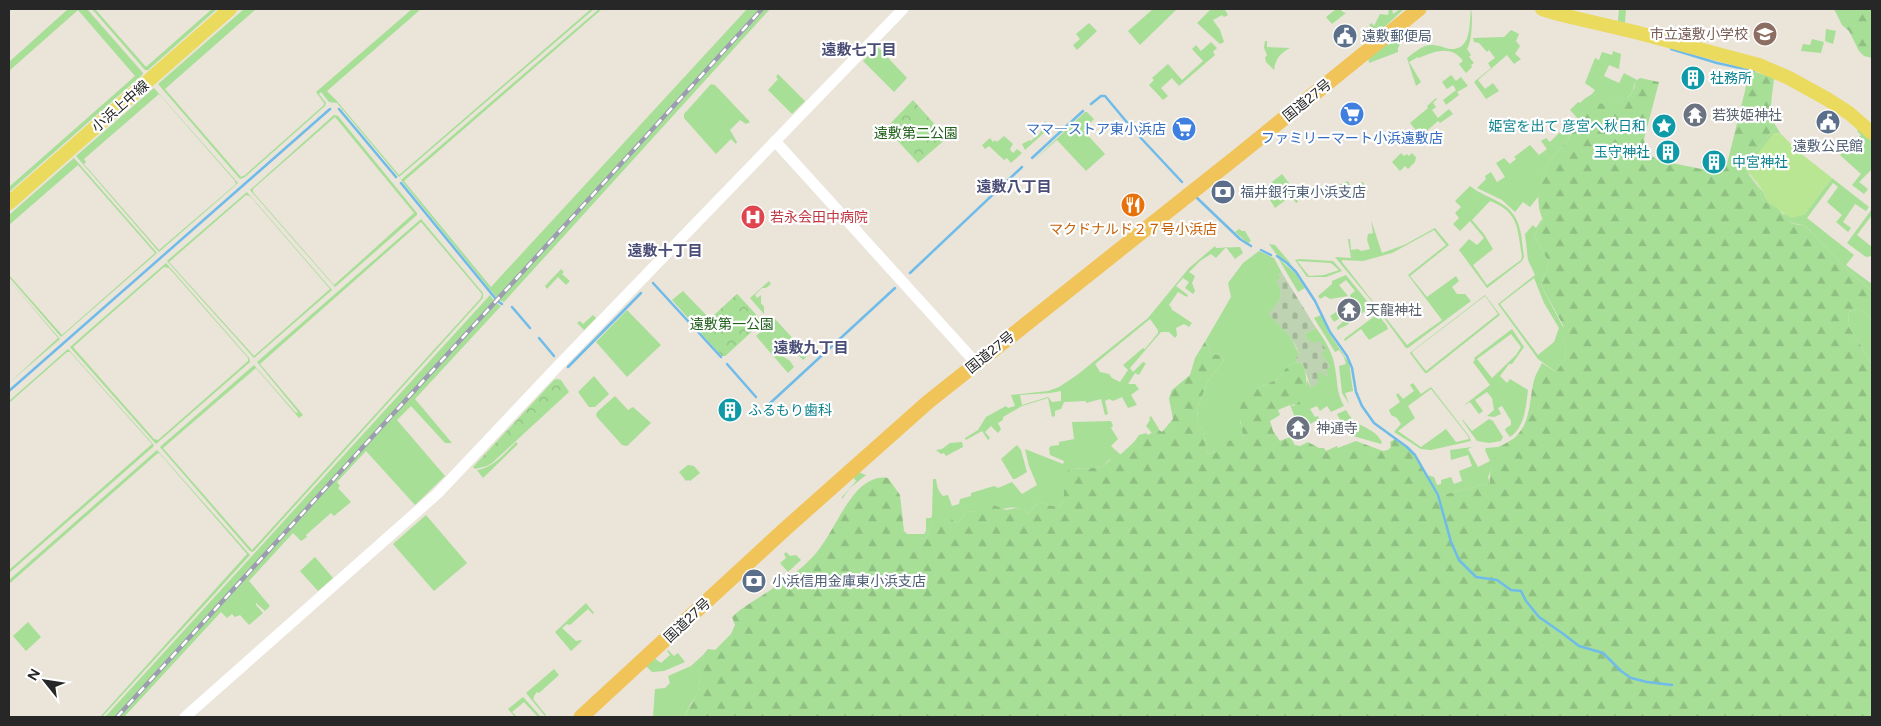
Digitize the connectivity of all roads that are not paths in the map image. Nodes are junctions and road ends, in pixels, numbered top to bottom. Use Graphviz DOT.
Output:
graph roads {
  1 [pos="230,9"];
  2 [pos="903,9"];
  3 [pos="1419,9"];
  4 [pos="1542,9"];
  5 [pos="1872,133"];
  6 [pos="775,141"];
  7 [pos="9,203"];
  8 [pos="976,363"];
  9 [pos="185,717"];
  10 [pos="581,717"];
  1 -- 7 [label="main road, 小浜上中線"];
  2 -- 6 [label="street"];
  3 -- 8 [label="highway, 国道27号"];
  4 -- 5 [label="main road"];
  6 -- 8 [label="street"];
  6 -- 9 [label="street"];
  8 -- 10 [label="highway, 国道27号"];
}
